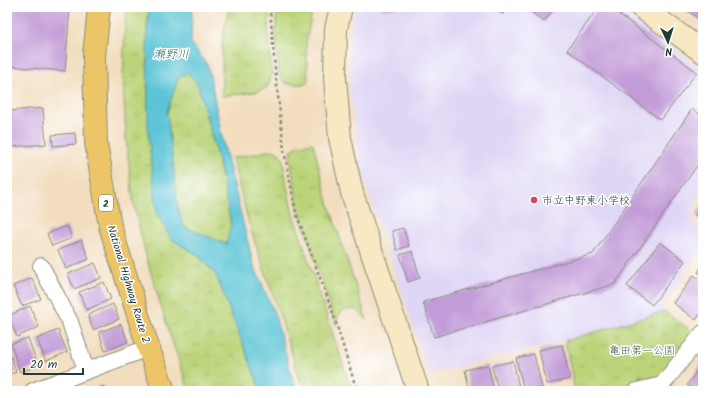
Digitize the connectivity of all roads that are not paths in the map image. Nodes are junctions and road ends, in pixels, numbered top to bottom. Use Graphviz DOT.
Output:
graph roads {
  1 [pos="99,7"];
  2 [pos="341,7"];
  3 [pos="650,9"];
  4 [pos="703,52"];
  5 [pos="41,266"];
  6 [pos="703,333"];
  7 [pos="148,347"];
  8 [pos="86,371"];
  9 [pos="33,391"];
  10 [pos="164,391"];
  11 [pos="418,391"];
  12 [pos="637,391"];
  1 -- 7 [label="highway, National Highway Route 2 / 2"];
  2 -- 11 [label="street"];
  3 -- 4 [label="street"];
  5 -- 8 [label="street"];
  6 -- 12 [label="street"];
  7 -- 8 [label="street"];
  7 -- 10 [label="highway, National Highway Route 2 / 2"];
  8 -- 9 [label="street"];
}
